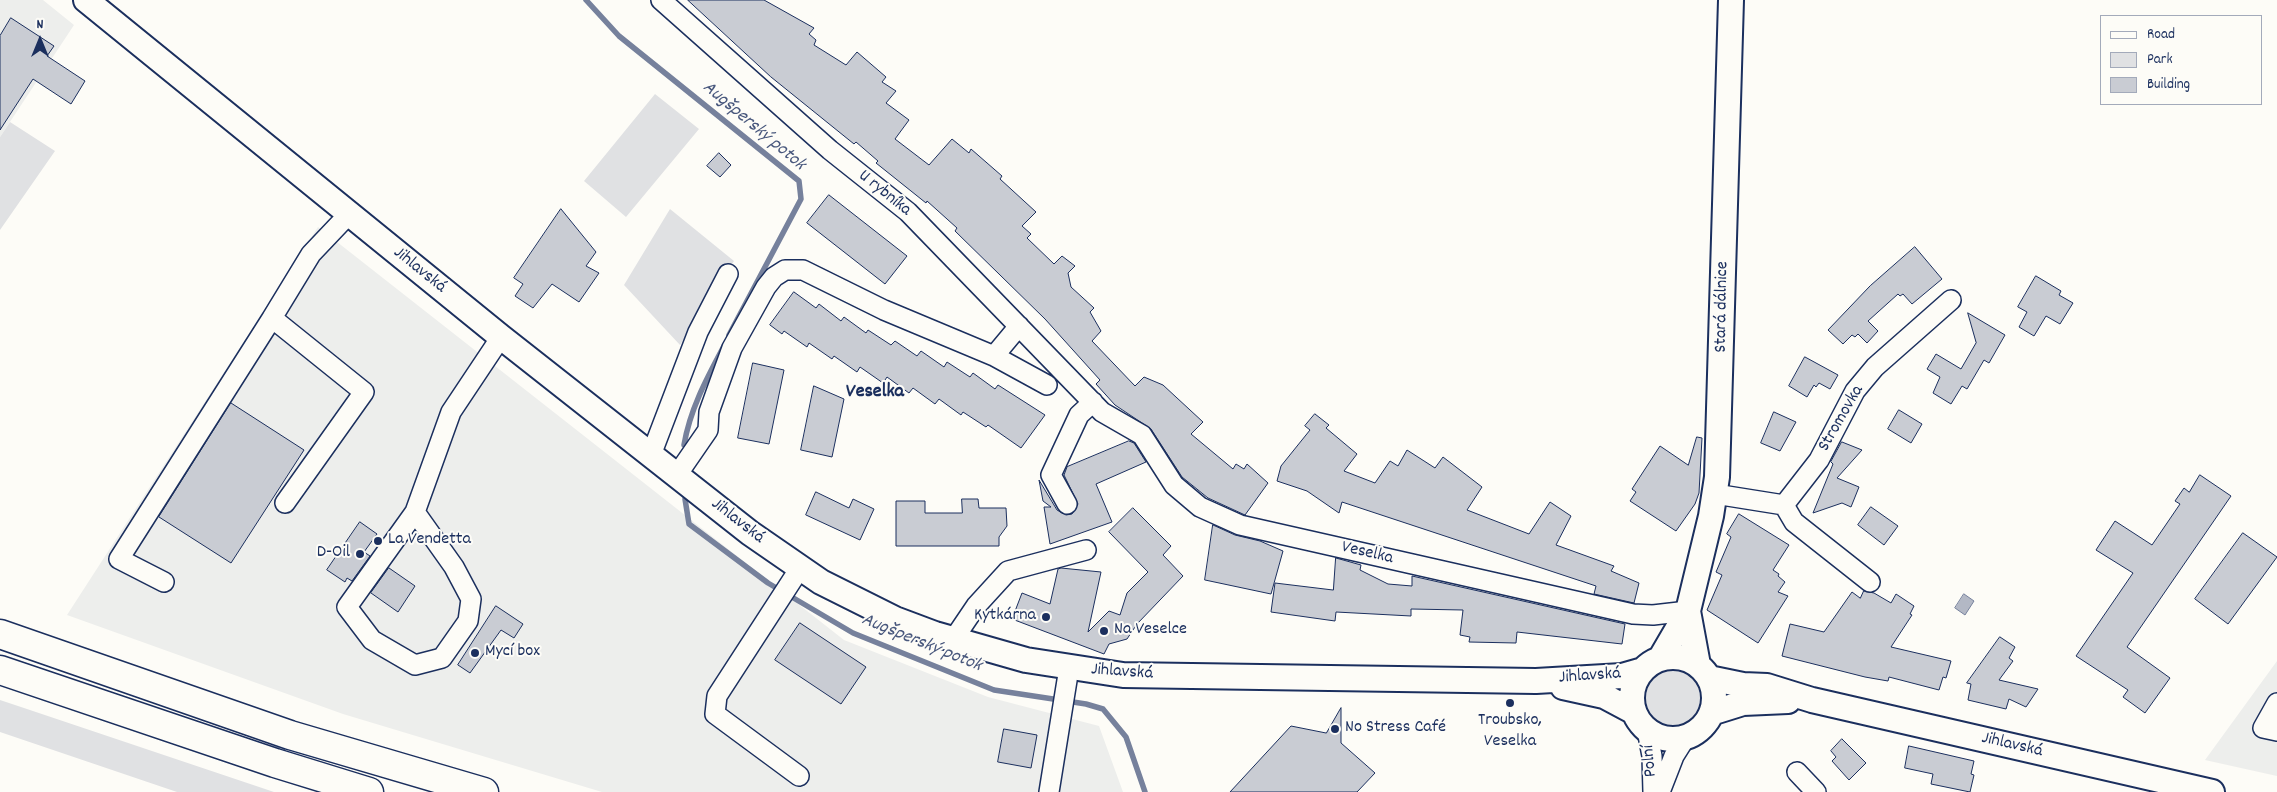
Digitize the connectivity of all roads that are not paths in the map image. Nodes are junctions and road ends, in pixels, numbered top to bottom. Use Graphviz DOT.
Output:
graph roads {
  1 [pos="86,0"];
  2 [pos="661,0"];
  3 [pos="1731,0"];
  4 [pos="349,214"];
  5 [pos="728,274"];
  6 [pos="1951,300"];
  7 [pos="272,318"];
  8 [pos="1019,326"];
  9 [pos="501,337"];
  10 [pos="994,356"];
  11 [pos="1047,385"];
  12 [pos="1093,402"];
  13 [pos="651,455"];
  14 [pos="677,475"];
  15 [pos="1715,494"];
  16 [pos="285,503"];
  17 [pos="1067,504"];
  18 [pos="1784,505"];
  19 [pos="415,512"];
  20 [pos="1086,550"];
  21 [pos="164,582"];
  22 [pos="1870,582"];
  23 [pos="790,584"];
  24 [pos="1688,611"];
  25 [pos="0,634"];
  26 [pos="953,640"];
  27 [pos="1651,665"];
  28 [pos="0,670"];
  29 [pos="1703,672"];
  30 [pos="1067,679"];
  31 [pos="1536,681"];
  32 [pos="1812,700"];
  33 [pos="2277,703"];
  34 [pos="1712,713"];
  35 [pos="1641,721"];
  36 [pos="2277,732"];
  37 [pos="1686,737"];
  38 [pos="1797,772"];
  39 [pos="799,776"];
  40 [pos="369,792"];
  41 [pos="484,792"];
  42 [pos="1049,792"];
  43 [pos="1653,792"];
  44 [pos="1660,792"];
  45 [pos="1816,792"];
  46 [pos="2212,792"];
  1 -- 4 [label="main road, Jihlavská"];
  2 -- 8 [label="street, U rybníka"];
  3 -- 15 [label="main road, Stará dálnice"];
  4 -- 7 [label="street"];
  4 -- 9 [label="main road, Jihlavská"];
  5 -- 13 [label="street"];
  6 -- 18 [label="street, Stromovka"];
  7 -- 16 [label="street"];
  7 -- 21 [label="street"];
  8 -- 10 [label="street"];
  8 -- 12 [label="street, U rybníka"];
  9 -- 13 [label="main road, Jihlavská"];
  9 -- 19 [label="street"];
  10 -- 11 [label="street"];
  10 -- 14 [label="street"];
  12 -- 17 [label="street"];
  12 -- 24 [label="street, Veselka"];
  13 -- 14 [label="main road, Jihlavská"];
  14 -- 23 [label="main road, Jihlavská"];
  15 -- 18 [label="street"];
  15 -- 24 [label="main road, Stará dálnice"];
  18 -- 22 [label="street"];
  19 -- 19 [label="street"];
  20 -- 26 [label="street"];
  23 -- 26 [label="main road, Jihlavská"];
  23 -- 39 [label="street"];
  24 -- 27 [label="main road, Stará dálnice"];
  24 -- 29 [label="main road, Stará dálnice"];
  25 -- 41 [label="highway"];
  26 -- 30 [label="main road, Jihlavská"];
  27 -- 29 [label="main road, Jihlavská"];
  27 -- 31 [label="main road, Jihlavská"];
  27 -- 35 [label="main road, Jihlavská"];
  28 -- 40 [label="highway"];
  29 -- 32 [label="main road, Jihlavská"];
  29 -- 34 [label="main road"];
  30 -- 31 [label="main road, Jihlavská"];
  30 -- 42 [label="street"];
  31 -- 35 [label="main road, Jihlavská"];
  32 -- 34 [label="main road, Jihlavská"];
  32 -- 46 [label="main road, Jihlavská"];
  33 -- 36 [label="street"];
  34 -- 37 [label="main road, Jihlavská"];
  35 -- 37 [label="main road, Jihlavská"];
  35 -- 43 [label="street, Polní"];
  37 -- 44 [label="street, Polní"];
  38 -- 45 [label="street"];
}
